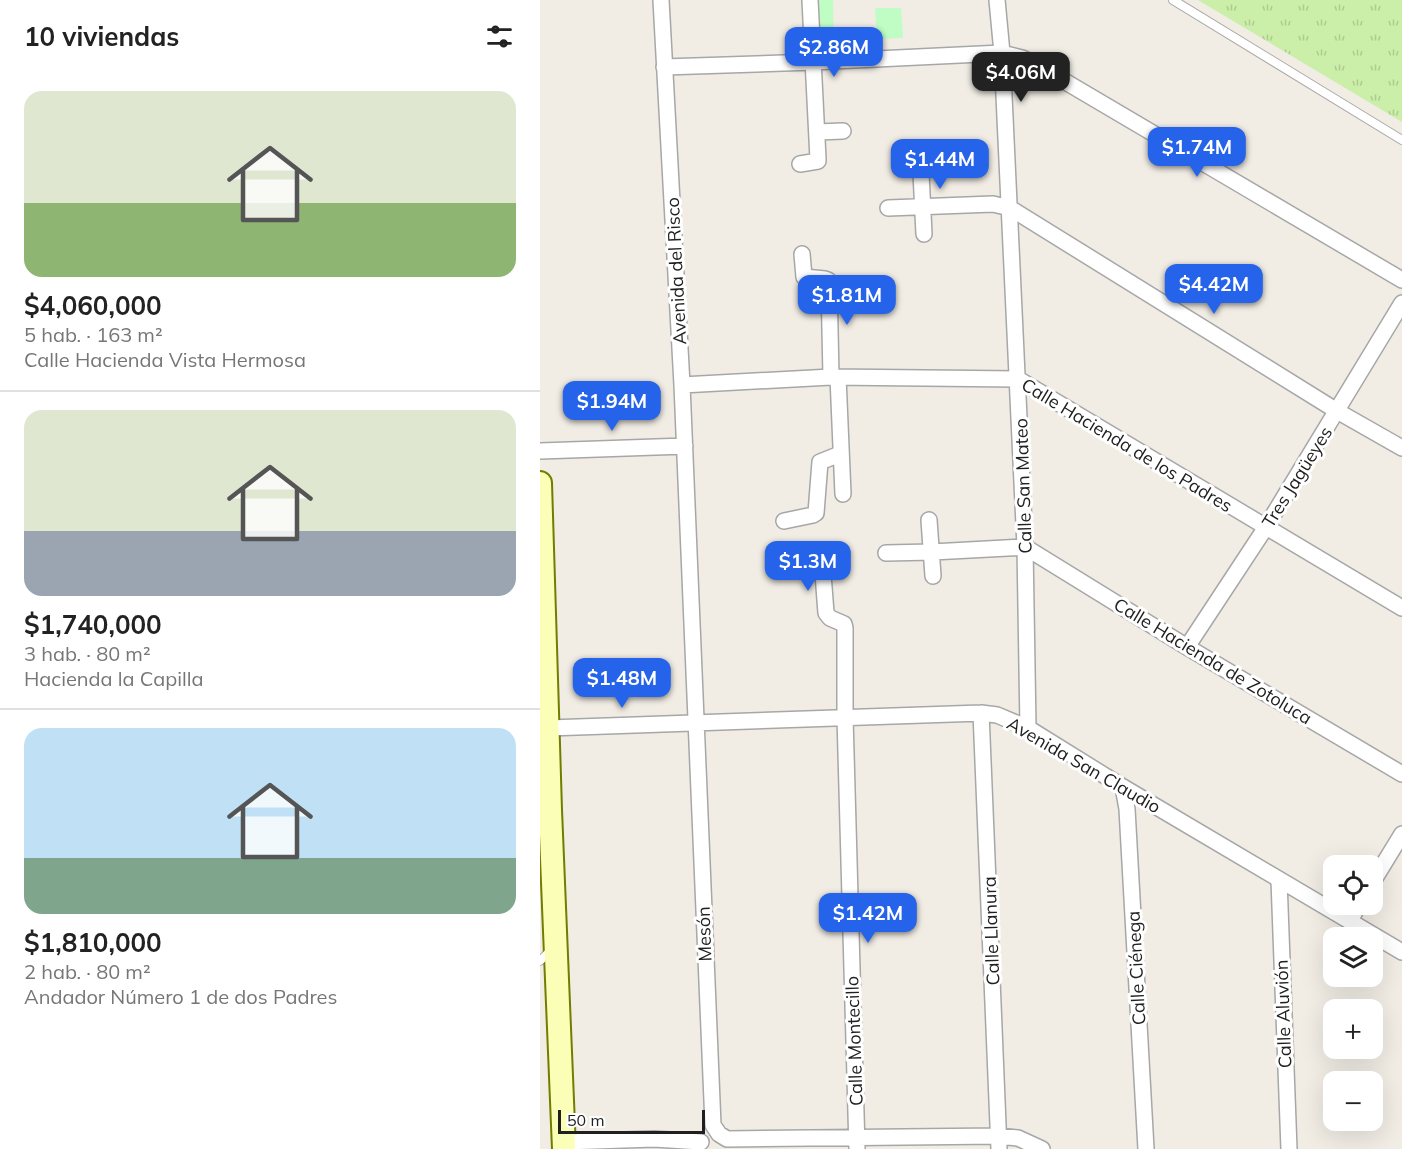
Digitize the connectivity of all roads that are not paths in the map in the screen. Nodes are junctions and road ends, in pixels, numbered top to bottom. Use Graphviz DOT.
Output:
graph roads {
  1 [pos="661,0"];
  2 [pos="810,0"];
  3 [pos="997,0"];
  4 [pos="1173,0"];
  5 [pos="1002,53"];
  6 [pos="813,62"];
  7 [pos="664,67"];
  8 [pos="843,131"];
  9 [pos="817,132"];
  10 [pos="1402,140"];
  11 [pos="800,164"];
  12 [pos="921,173"];
  13 [pos="922,207"];
  14 [pos="888,208"];
  15 [pos="1010,208"];
  16 [pos="924,234"];
  17 [pos="802,254"];
  18 [pos="1402,280"];
  19 [pos="1402,303"];
  20 [pos="834,377"];
  21 [pos="1018,380"];
  22 [pos="682,385"];
  23 [pos="1337,411"];
  24 [pos="685,446"];
  25 [pos="1402,448"];
  26 [pos="540,451"];
  27 [pos="840,454"];
  28 [pos="540,483"];
  29 [pos="843,494"];
  30 [pos="930,520"];
  31 [pos="784,521"];
  32 [pos="1266,527"];
  33 [pos="1025,548"];
  34 [pos="932,552"];
  35 [pos="886,553"];
  36 [pos="822,561"];
  37 [pos="933,576"];
  38 [pos="1402,608"];
  39 [pos="1187,647"];
  40 [pos="981,713"];
  41 [pos="845,717"];
  42 [pos="696,723"];
  43 [pos="1028,729"];
  44 [pos="546,741"];
  45 [pos="1402,774"];
  46 [pos="1123,787"];
  47 [pos="1402,834"];
  48 [pos="1383,865"];
  49 [pos="1279,880"];
  50 [pos="1353,915"];
  51 [pos="1350,921"];
  52 [pos="1402,952"];
  53 [pos="548,954"];
  54 [pos="999,1142"];
  55 [pos="856,1143"];
  56 [pos="564,1145"];
  57 [pos="703,1146"];
  58 [pos="681,1149"];
  59 [pos="1042,1149"];
  60 [pos="1146,1149"];
  61 [pos="1288,1149"];
  1 -- 7 [label="street, Avenida del Risco"];
  2 -- 6 [label="street"];
  3 -- 5 [label="street, Calle San Mateo"];
  4 -- 10 [label="lane"];
  5 -- 6 [label="street"];
  5 -- 15 [label="street, Calle San Mateo"];
  5 -- 18 [label="street"];
  6 -- 7 [label="street"];
  6 -- 9 [label="street"];
  7 -- 22 [label="street, Avenida del Risco"];
  8 -- 9 [label="street"];
  9 -- 11 [label="street"];
  12 -- 13 [label="street"];
  13 -- 14 [label="street"];
  13 -- 15 [label="street"];
  13 -- 16 [label="street"];
  15 -- 21 [label="street, Calle San Mateo"];
  15 -- 23 [label="street"];
  17 -- 20 [label="street"];
  19 -- 23 [label="street, Tres Jagüeyes"];
  20 -- 21 [label="street, Calle Hacienda de los Padres"];
  20 -- 22 [label="street, Calle Hacienda de los Padres"];
  20 -- 27 [label="street"];
  21 -- 32 [label="street, Calle Hacienda de los Padres"];
  21 -- 33 [label="street, Calle San Mateo"];
  22 -- 24 [label="street, Avenida del Risco"];
  23 -- 25 [label="street"];
  23 -- 32 [label="street, Tres Jagüeyes"];
  24 -- 26 [label="street"];
  24 -- 42 [label="street, Avenida del Risco"];
  27 -- 29 [label="street"];
  27 -- 31 [label="street"];
  28 -- 44 [label="main road"];
  30 -- 34 [label="street"];
  32 -- 38 [label="street, Calle Hacienda de los Padres"];
  32 -- 39 [label="street, Tres Jagüeyes"];
  33 -- 34 [label="street"];
  33 -- 39 [label="street, Calle Hacienda de Zotoluca"];
  33 -- 43 [label="street, Calle San Mateo"];
  34 -- 35 [label="street"];
  34 -- 37 [label="street"];
  36 -- 41 [label="street, Calle Montecillo"];
  39 -- 45 [label="street, Calle Hacienda de Zotoluca"];
  40 -- 41 [label="street, Avenida San Claudio"];
  40 -- 43 [label="street, Avenida San Claudio"];
  40 -- 54 [label="street, Calle Llanura"];
  41 -- 42 [label="street, Avenida San Claudio"];
  41 -- 55 [label="street, Calle Montecillo"];
  42 -- 44 [label="street, Avenida San Claudio"];
  42 -- 55 [label="street, Mesón"];
  43 -- 46 [label="street, Avenida San Claudio"];
  44 -- 53 [label="main road"];
  46 -- 49 [label="street, Avenida San Claudio"];
  46 -- 60 [label="street, Calle Ciénega"];
  47 -- 48 [label="street"];
  49 -- 51 [label="street, Avenida San Claudio"];
  49 -- 61 [label="street, Calle Aluvión"];
  50 -- 51 [label="street"];
  51 -- 52 [label="street, Avenida San Claudio"];
  53 -- 56 [label="main road"];
  54 -- 55 [label="street"];
  54 -- 59 [label="street"];
  56 -- 57 [label="street"];
  57 -- 58 [label="street"];
}
